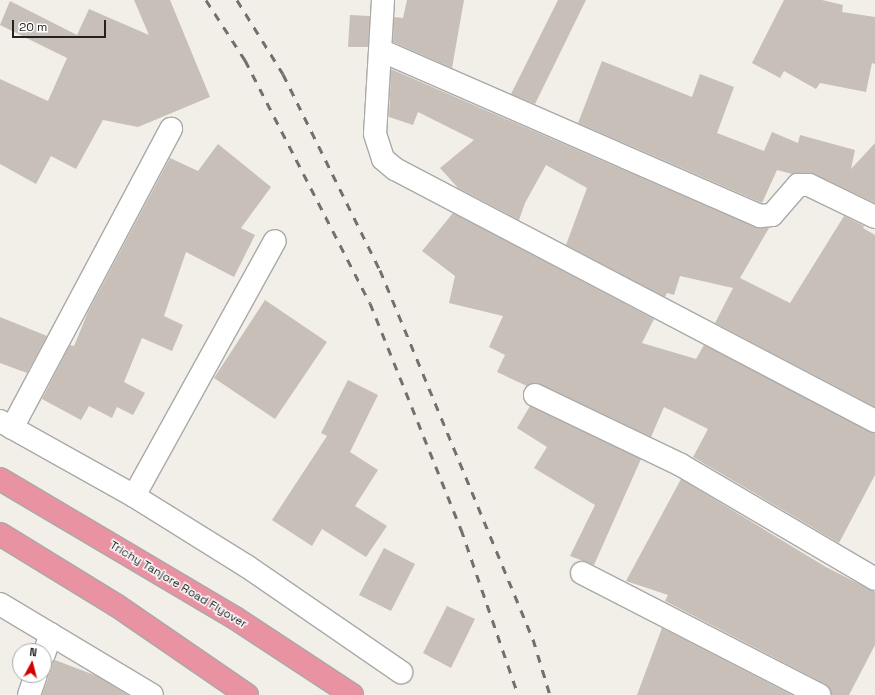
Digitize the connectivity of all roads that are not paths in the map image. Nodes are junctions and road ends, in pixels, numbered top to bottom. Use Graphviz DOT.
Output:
graph roads {
  1 [pos="383,0"];
  2 [pos="380,50"];
  3 [pos="171,129"];
  4 [pos="875,217"];
  5 [pos="275,241"];
  6 [pos="535,395"];
  7 [pos="875,421"];
  8 [pos="6,425"];
  9 [pos="0,479"];
  10 [pos="134,496"];
  11 [pos="0,534"];
  12 [pos="582,573"];
  13 [pos="875,579"];
  14 [pos="0,604"];
  15 [pos="47,643"];
  16 [pos="52,646"];
  17 [pos="401,672"];
  18 [pos="33,683"];
  19 [pos="29,695"];
  20 [pos="152,695"];
  21 [pos="247,695"];
  22 [pos="352,695"];
  23 [pos="819,695"];
  1 -- 2 [label="street"];
  2 -- 4 [label="street"];
  2 -- 7 [label="street"];
  3 -- 8 [label="street"];
  5 -- 10 [label="street"];
  6 -- 13 [label="street"];
  8 -- 10 [label="street"];
  9 -- 22 [label="highway, Trichy Tanjore Road Flyover"];
  10 -- 17 [label="street"];
  11 -- 21 [label="highway"];
  12 -- 23 [label="street"];
  14 -- 15 [label="street"];
  16 -- 20 [label="street"];
  18 -- 19 [label="street"];
}
